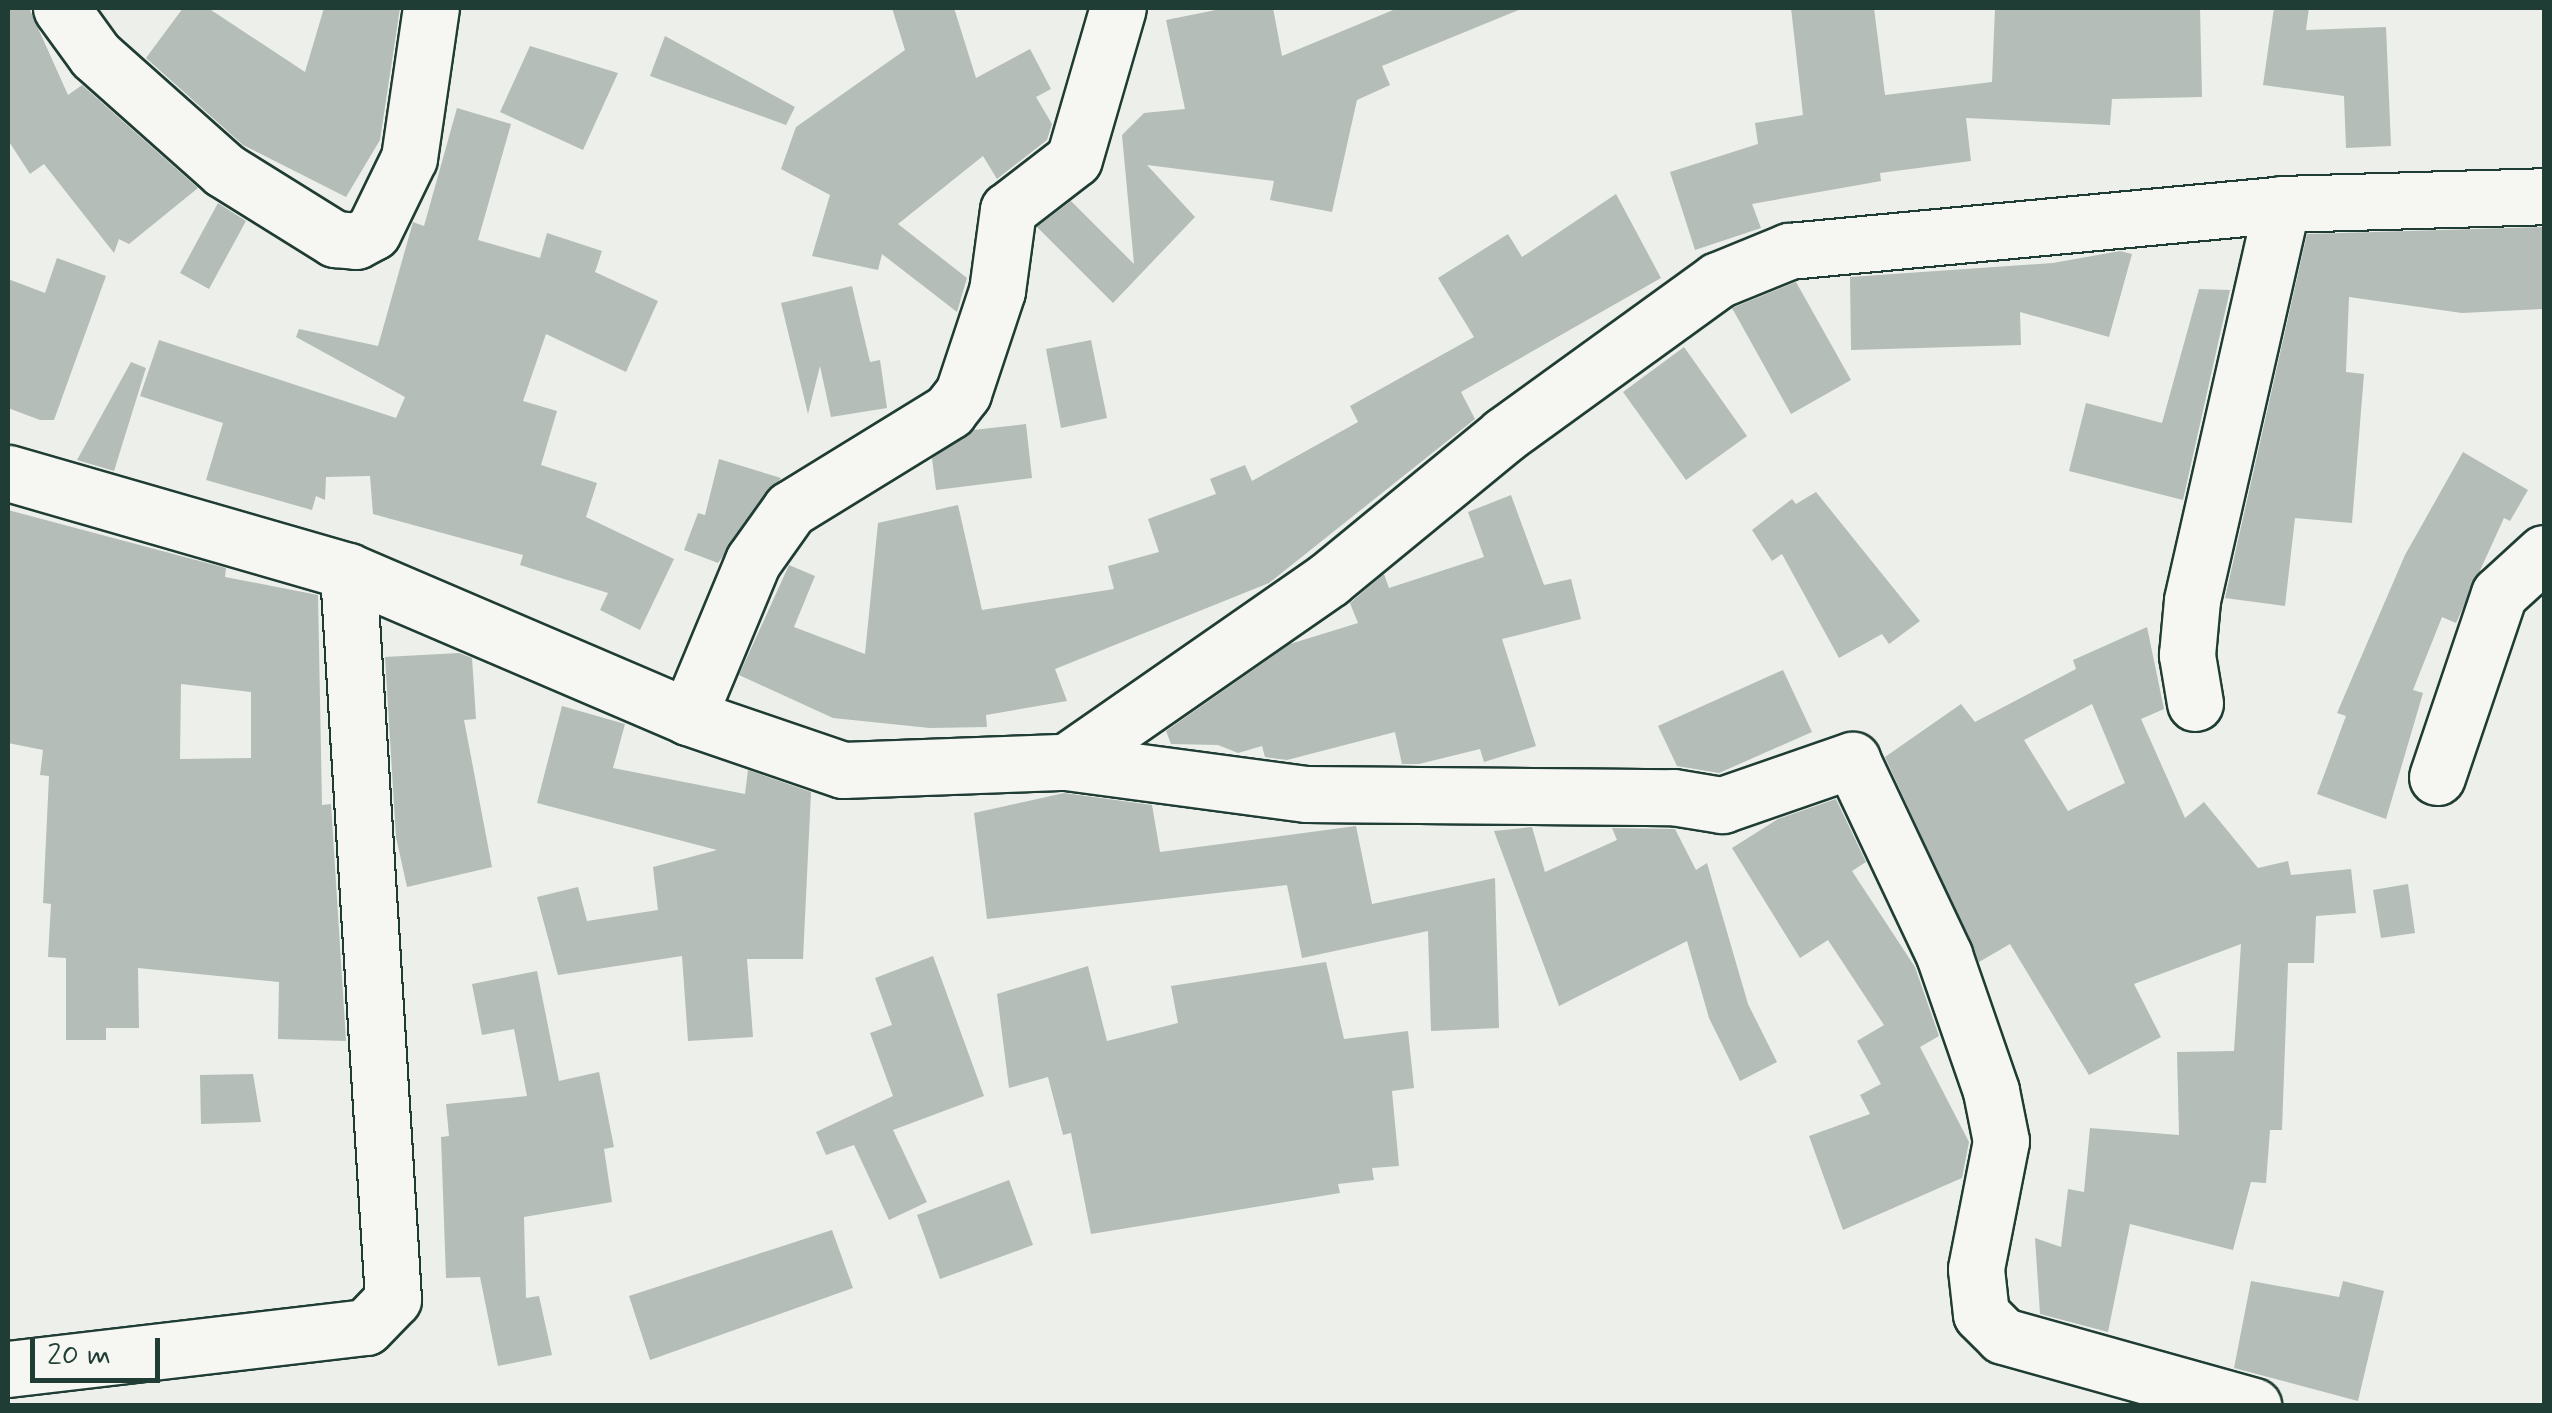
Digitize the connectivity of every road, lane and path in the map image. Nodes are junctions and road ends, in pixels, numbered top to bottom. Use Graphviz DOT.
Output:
graph roads {
  1 [pos="61,8"];
  2 [pos="431,8"];
  3 [pos="1118,8"];
  4 [pos="2544,196"];
  5 [pos="2282,204"];
  6 [pos="8,473"];
  7 [pos="2544,553"];
  8 [pos="348,571"];
  9 [pos="2195,704"];
  10 [pos="688,717"];
  11 [pos="1066,762"];
  12 [pos="2437,777"];
  13 [pos="8,1369"];
  14 [pos="2253,1406"];
  1 -- 2 [label="street"];
  3 -- 10 [label="street"];
  4 -- 5 [label="street"];
  5 -- 9 [label="street"];
  5 -- 11 [label="street"];
  6 -- 8 [label="street"];
  7 -- 12 [label="street"];
  8 -- 10 [label="street"];
  8 -- 13 [label="street"];
  10 -- 11 [label="street"];
  11 -- 14 [label="street"];
}
